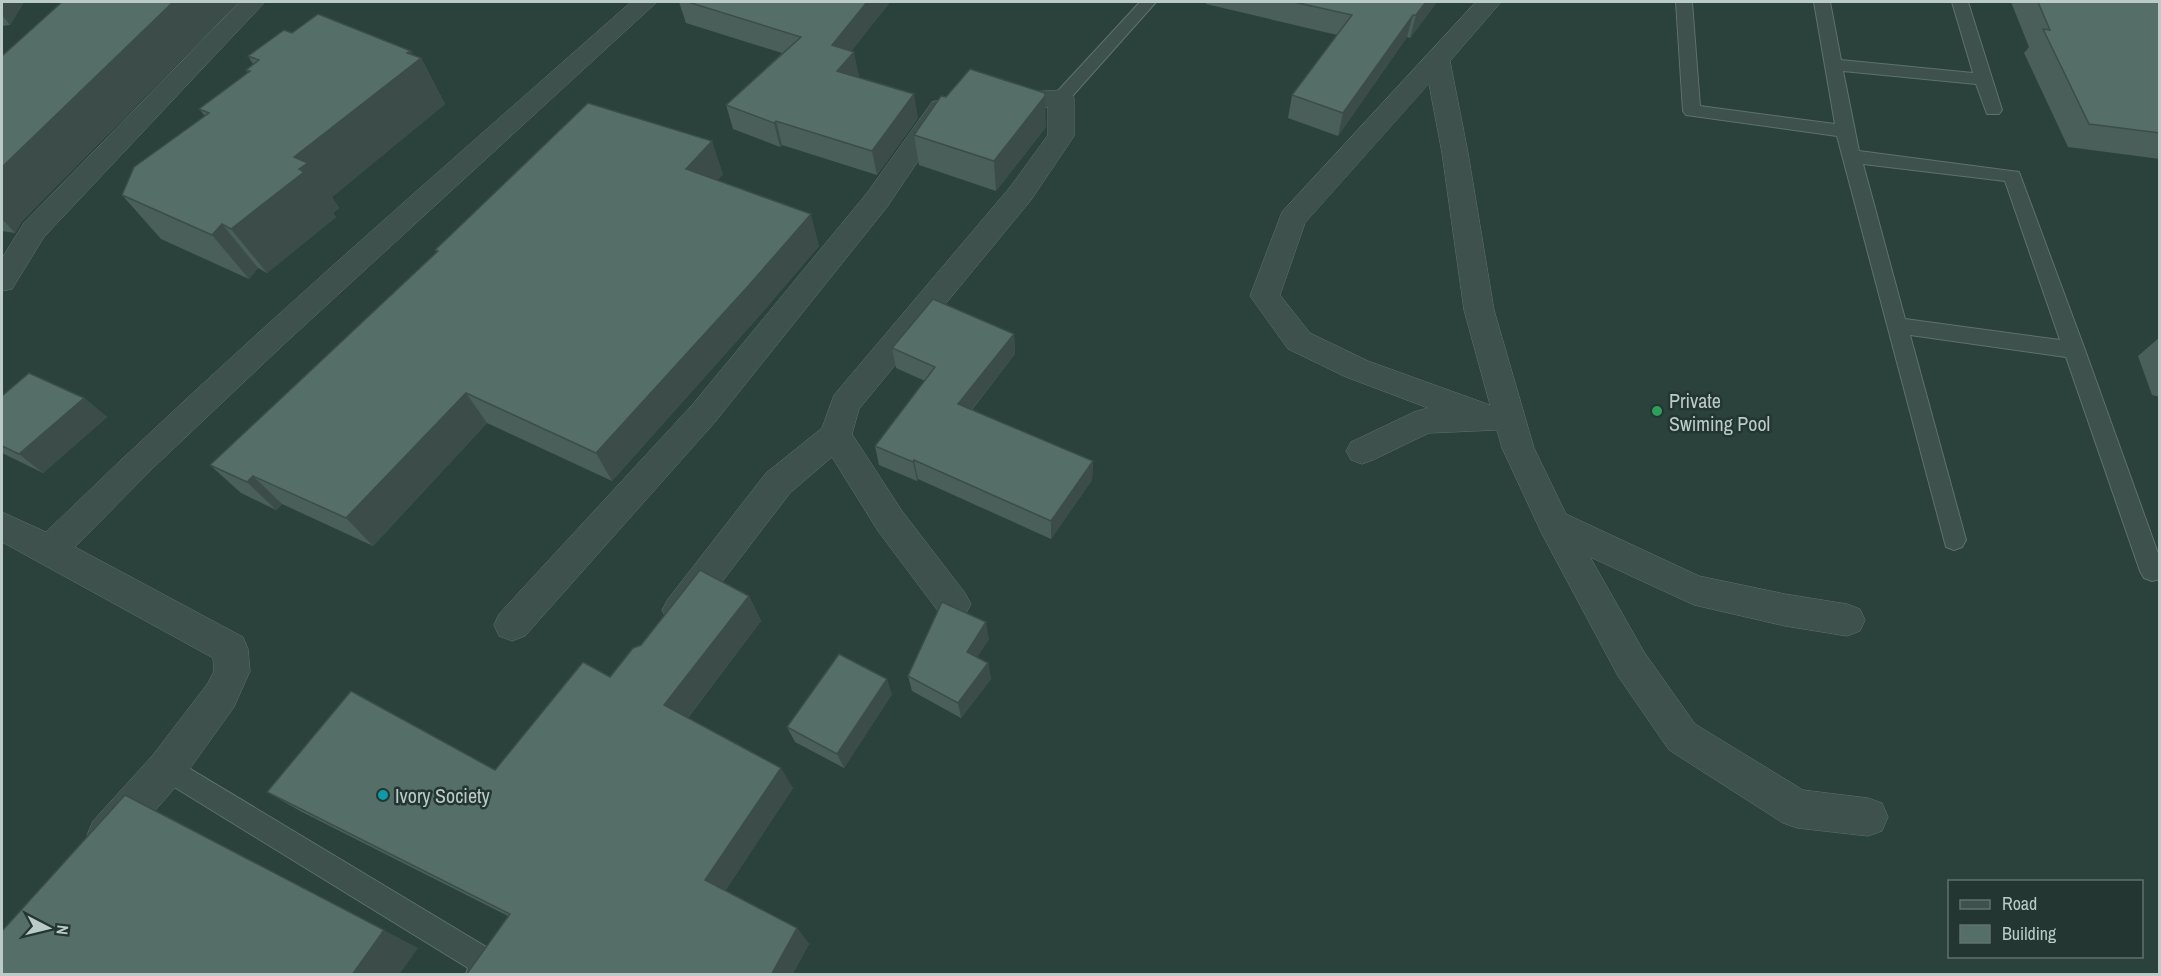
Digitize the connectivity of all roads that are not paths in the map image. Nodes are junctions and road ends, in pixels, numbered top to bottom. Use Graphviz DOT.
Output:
graph roads {
  1 [pos="253,2"];
  2 [pos="645,2"];
  3 [pos="1148,2"];
  4 [pos="1488,2"];
  5 [pos="1684,2"];
  6 [pos="1822,2"];
  7 [pos="1960,2"];
  8 [pos="1437,60"];
  9 [pos="1835,65"];
  10 [pos="1983,79"];
  11 [pos="1061,98"];
  12 [pos="1993,110"];
  13 [pos="1845,131"];
  14 [pos="1851,156"];
  15 [pos="2,281"];
  16 [pos="1896,325"];
  17 [pos="2075,350"];
  18 [pos="836,435"];
  19 [pos="1362,451"];
  20 [pos="1554,524"];
  21 [pos="2,526"];
  22 [pos="1954,540"];
  23 [pos="50,550"];
  24 [pos="2152,571"];
  25 [pos="953,604"];
  26 [pos="1847,620"];
  27 [pos="512,625"];
  28 [pos="657,638"];
  29 [pos="167,768"];
  30 [pos="1868,817"];
  31 [pos="81,865"];
  32 [pos="480,975"];
  1 -- 15 [label="street"];
  2 -- 23 [label="street"];
  3 -- 11 [label="lane"];
  4 -- 8 [label="street"];
  5 -- 13 [label="lane"];
  6 -- 9 [label="lane"];
  7 -- 10 [label="lane"];
  8 -- 19 [label="street"];
  8 -- 20 [label="street"];
  9 -- 10 [label="lane"];
  9 -- 13 [label="lane"];
  10 -- 12 [label="lane"];
  11 -- 18 [label="street"];
  11 -- 27 [label="street"];
  13 -- 14 [label="lane"];
  14 -- 16 [label="lane"];
  14 -- 17 [label="lane"];
  16 -- 17 [label="lane"];
  16 -- 22 [label="lane"];
  17 -- 24 [label="lane"];
  18 -- 25 [label="street"];
  18 -- 28 [label="street"];
  20 -- 26 [label="street"];
  20 -- 30 [label="street"];
  21 -- 23 [label="street"];
  23 -- 29 [label="street"];
  29 -- 31 [label="street"];
  29 -- 32 [label="lane"];
}
